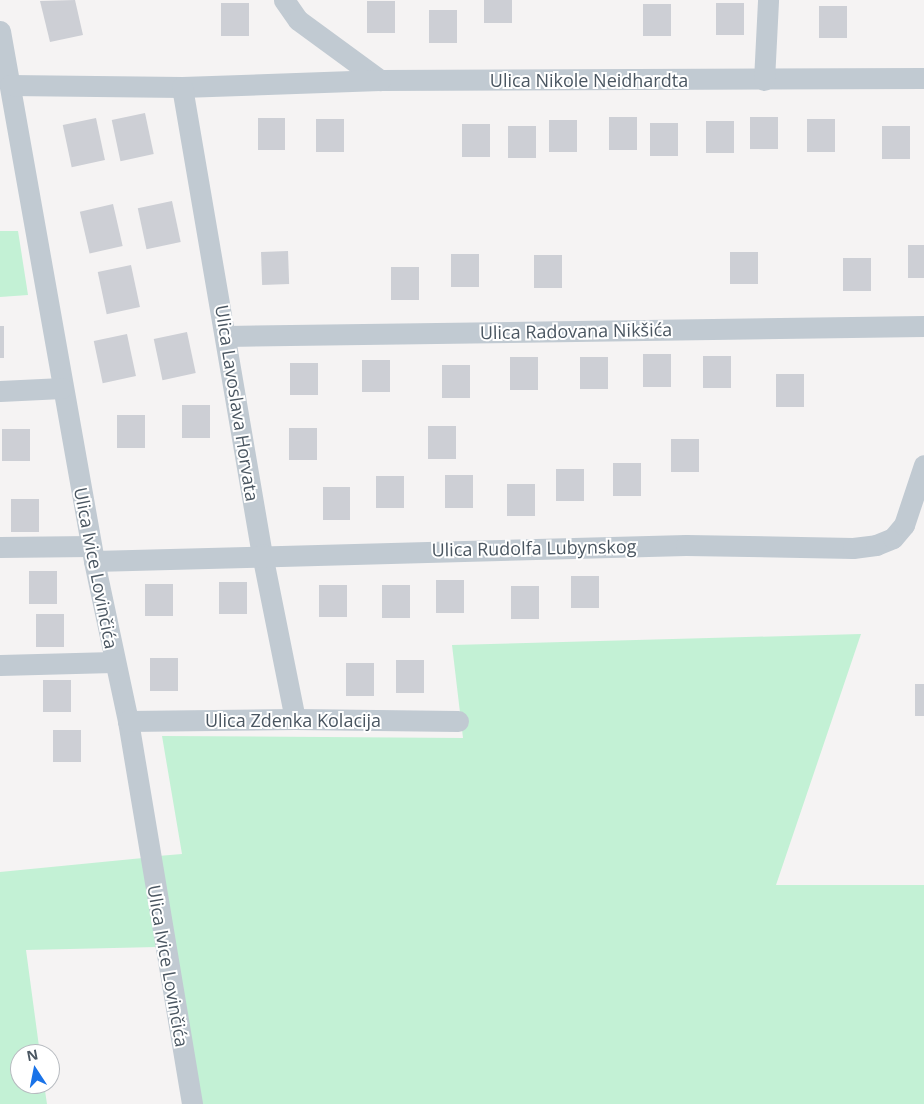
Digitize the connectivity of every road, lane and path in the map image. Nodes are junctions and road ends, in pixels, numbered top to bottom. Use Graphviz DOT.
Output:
graph roads {
  1 [pos="284,0"];
  2 [pos="768,0"];
  3 [pos="0,31"];
  4 [pos="924,78"];
  5 [pos="380,80"];
  6 [pos="764,80"];
  7 [pos="10,85"];
  8 [pos="182,87"];
  9 [pos="924,326"];
  10 [pos="227,336"];
  11 [pos="62,388"];
  12 [pos="0,391"];
  13 [pos="924,465"];
  14 [pos="0,547"];
  15 [pos="93,553"];
  16 [pos="262,554"];
  17 [pos="113,662"];
  18 [pos="0,665"];
  19 [pos="295,718"];
  20 [pos="128,721"];
  21 [pos="458,721"];
  22 [pos="192,1104"];
  1 -- 5 [label="street"];
  2 -- 6 [label="street"];
  3 -- 7 [label="street, Ulica Ivice Lovinčića"];
  4 -- 6 [label="street, Ulica Nikole Neidhardta"];
  5 -- 6 [label="street, Ulica Nikole Neidhardta"];
  5 -- 8 [label="street"];
  7 -- 8 [label="street"];
  7 -- 11 [label="street, Ulica Ivice Lovinčića"];
  8 -- 10 [label="street, Ulica Lavoslava Horvata"];
  9 -- 10 [label="street, Ulica Radovana Nikšića"];
  10 -- 16 [label="street, Ulica Lavoslava Horvata"];
  11 -- 12 [label="street"];
  11 -- 15 [label="street, Ulica Ivice Lovinčića"];
  13 -- 16 [label="street, Ulica Rudolfa Lubynskog"];
  14 -- 15 [label="street, Ulica Rudolfa Lubynskog"];
  15 -- 16 [label="street, Ulica Rudolfa Lubynskog"];
  15 -- 17 [label="street, Ulica Ivice Lovinčića"];
  16 -- 19 [label="street, Ulica Lavoslava Horvata"];
  17 -- 18 [label="street"];
  17 -- 20 [label="street, Ulica Ivice Lovinčića"];
  19 -- 20 [label="street, Ulica Zdenka Kolacija"];
  19 -- 21 [label="street, Ulica Zdenka Kolacija"];
  20 -- 22 [label="street, Ulica Ivice Lovinčića"];
}
